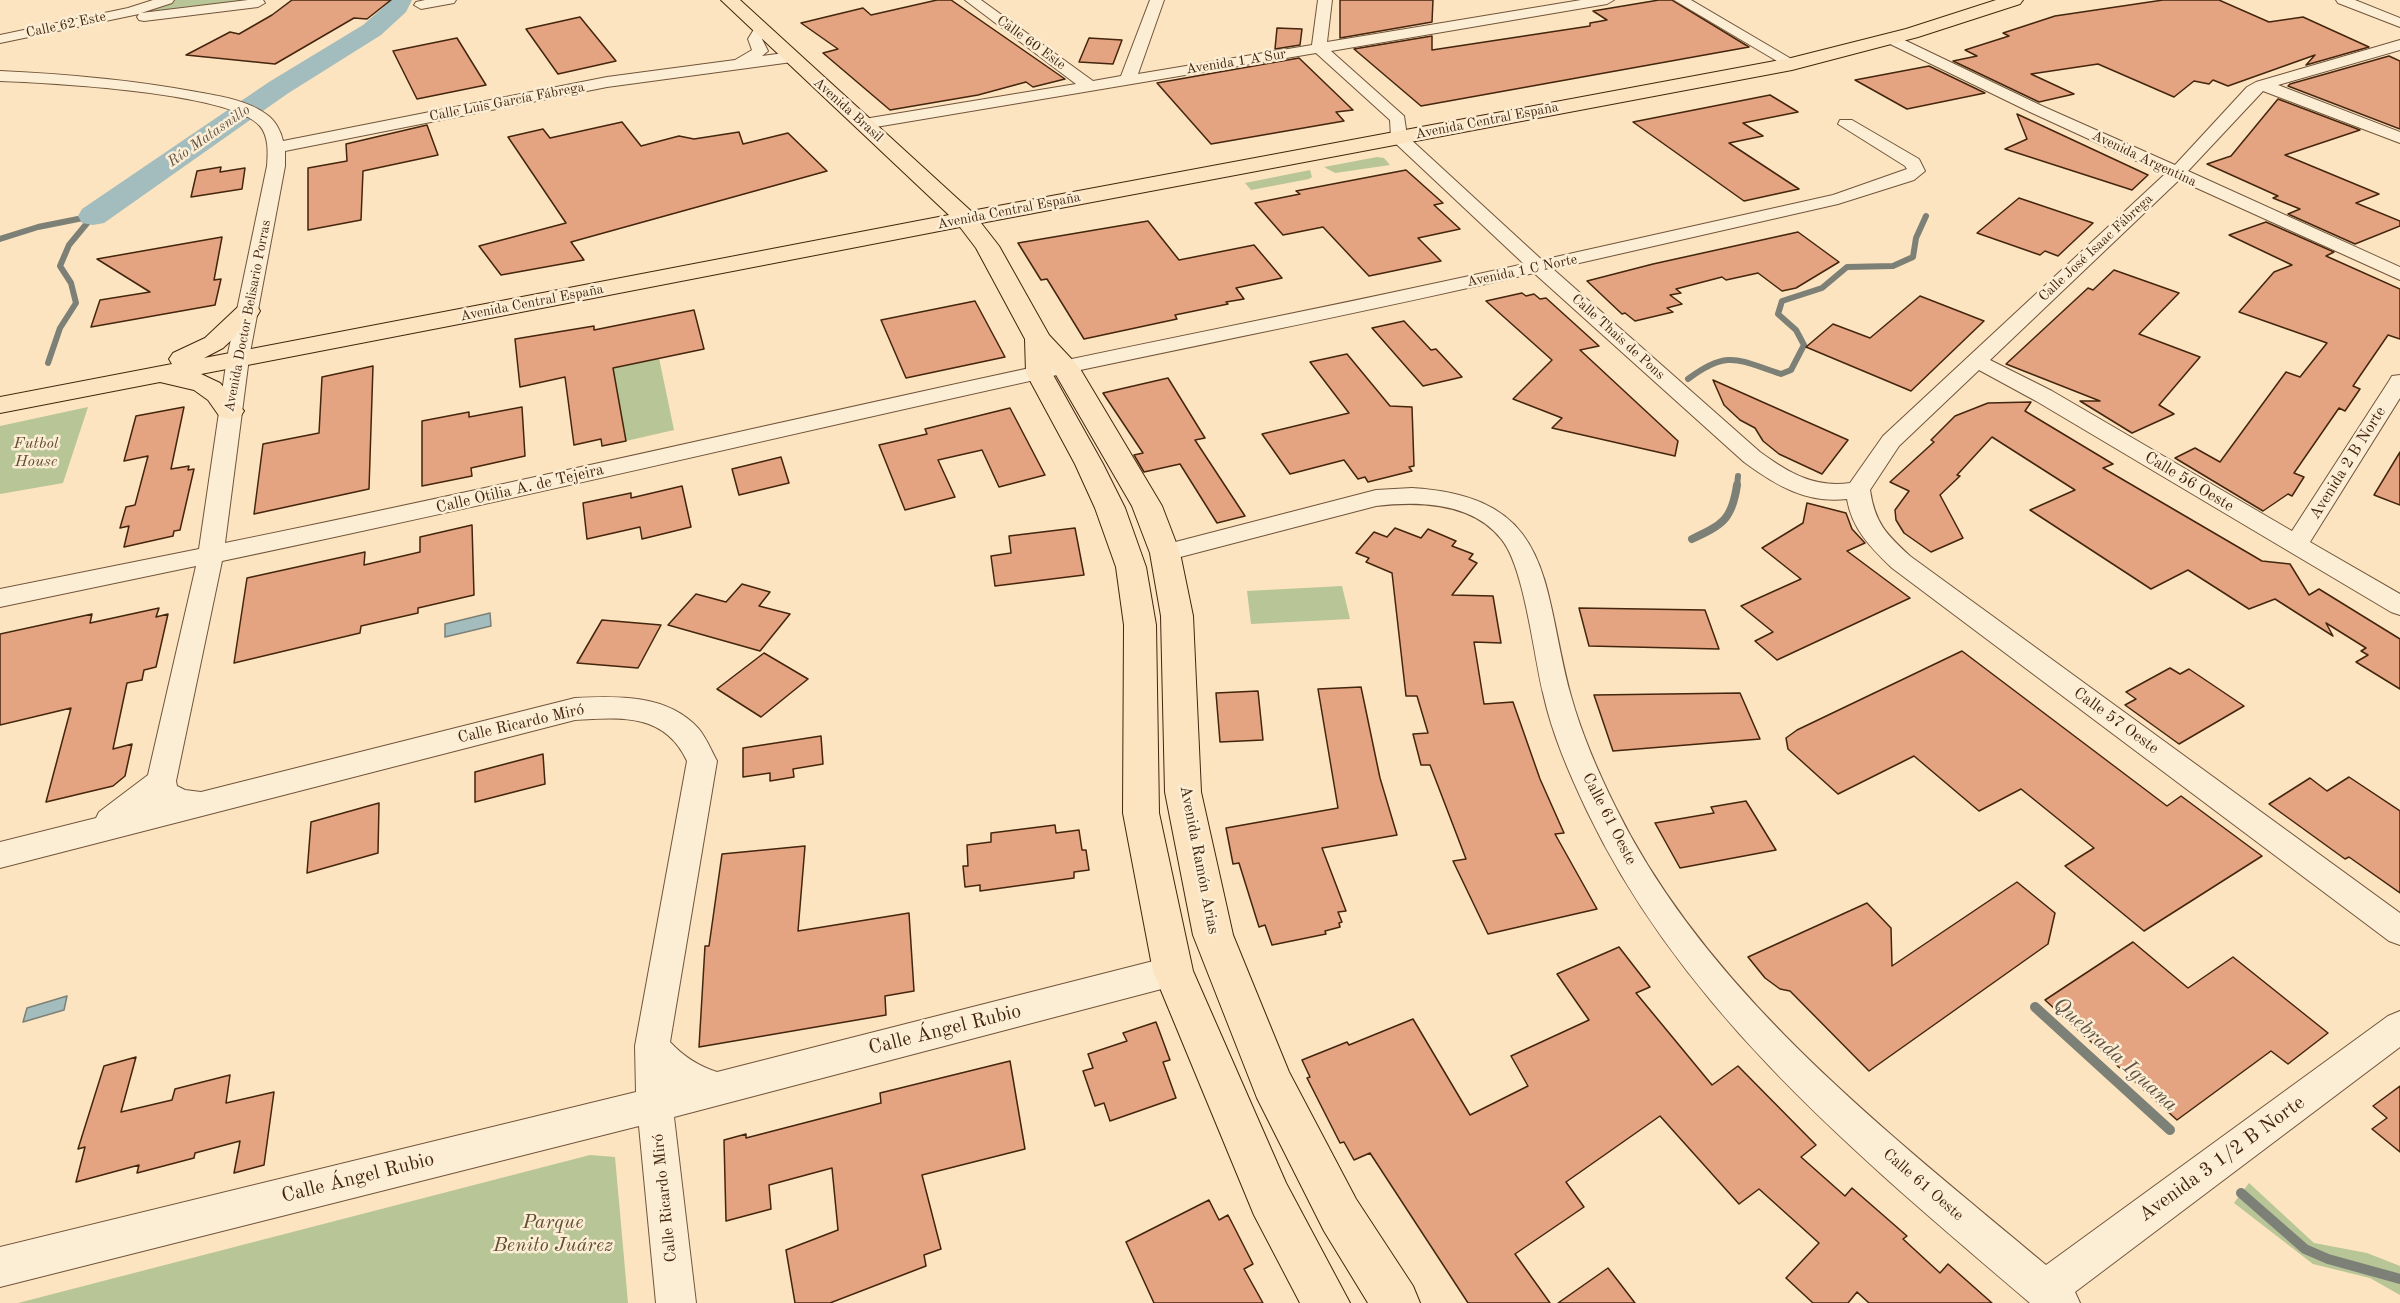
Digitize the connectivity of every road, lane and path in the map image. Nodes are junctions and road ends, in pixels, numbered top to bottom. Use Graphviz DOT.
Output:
graph roads {
  1 [pos="167,0"];
  2 [pos="449,0"];
  3 [pos="730,0"];
  4 [pos="972,0"];
  5 [pos="1157,0"];
  6 [pos="1325,0"];
  7 [pos="1492,0"];
  8 [pos="1607,0"];
  9 [pos="1681,0"];
  10 [pos="2014,0"];
  11 [pos="2343,0"];
  12 [pos="258,3"];
  13 [pos="421,5"];
  14 [pos="127,6"];
  15 [pos="1494,19"];
  16 [pos="2400,23"];
  17 [pos="761,29"];
  18 [pos="1912,33"];
  19 [pos="0,39"];
  20 [pos="1891,39"];
  21 [pos="2400,45"];
  22 [pos="1319,48"];
  23 [pos="1947,52"];
  24 [pos="1926,55"];
  25 [pos="792,57"];
  26 [pos="739,64"];
  27 [pos="1792,64"];
  28 [pos="0,76"];
  29 [pos="1128,79"];
  30 [pos="2262,85"];
  31 [pos="1089,86"];
  32 [pos="864,124"];
  33 [pos="1846,124"];
  34 [pos="1400,137"];
  35 [pos="2400,138"];
  36 [pos="277,147"];
  37 [pos="2147,155"];
  38 [pos="2180,170"];
  39 [pos="2285,217"];
  40 [pos="966,219"];
  41 [pos="2400,262"];
  42 [pos="1539,267"];
  43 [pos="2400,274"];
  44 [pos="248,311"];
  45 [pos="238,358"];
  46 [pos="1048,360"];
  47 [pos="1976,362"];
  48 [pos="140,376"];
  49 [pos="2400,381"];
  50 [pos="0,405"];
  51 [pos="230,411"];
  52 [pos="1858,490"];
  53 [pos="2296,545"];
  54 [pos="1165,553"];
  55 [pos="211,554"];
  56 [pos="0,598"];
  57 [pos="2400,606"];
  58 [pos="160,781"];
  59 [pos="200,804"];
  60 [pos="95,830"];
  61 [pos="0,855"];
  62 [pos="2400,931"];
  63 [pos="1173,972"];
  64 [pos="1240,1005"];
  65 [pos="2400,1027"];
  66 [pos="652,1046"];
  67 [pos="717,1089"];
  68 [pos="656,1105"];
  69 [pos="0,1267"];
  70 [pos="2052,1297"];
  71 [pos="676,1303"];
  72 [pos="1326,1303"];
  73 [pos="1396,1303"];
  1 -- 14 [label="street, Calle 62 Este"];
  2 -- 13 [label="street"];
  3 -- 17 [label="main road, Avenida Brasil"];
  4 -- 31 [label="street, Calle 60 Este"];
  5 -- 29 [label="street"];
  6 -- 22 [label="street"];
  7 -- 15 [label="street"];
  8 -- 15 [label="street, Avenida 1 A Sur"];
  9 -- 27 [label="street"];
  10 -- 18 [label="main road, Avenida Central España"];
  11 -- 16 [label="street"];
  12 -- 14 [label="street"];
  14 -- 19 [label="street, Calle 62 Este"];
  15 -- 22 [label="street, Avenida 1 A Sur"];
  17 -- 25 [label="main road, Avenida Brasil"];
  17 -- 26 [label="street"];
  18 -- 20 [label="main road, Avenida Central España"];
  18 -- 23 [label="street, Avenida Argentina"];
  20 -- 24 [label="street, Avenida Argentina"];
  20 -- 27 [label="main road, Avenida Central España"];
  21 -- 30 [label="street, Calle José Isaac Fábrega"];
  22 -- 29 [label="street, Avenida 1 A Sur"];
  22 -- 34 [label="street"];
  23 -- 24 [label="street"];
  23 -- 37 [label="street, Avenida Argentina"];
  24 -- 37 [label="street, Avenida Argentina"];
  25 -- 26 [label="street, Calle Luis García Fábrega"];
  25 -- 32 [label="main road, Avenida Brasil"];
  26 -- 36 [label="street, Calle Luis García Fábrega"];
  27 -- 34 [label="main road, Avenida Central España"];
  28 -- 36 [label="street"];
  29 -- 31 [label="street, Avenida 1 A Sur"];
  30 -- 35 [label="street"];
  30 -- 38 [label="street, Calle José Isaac Fábrega"];
  31 -- 32 [label="street, Avenida 1 A Sur"];
  32 -- 40 [label="main road, Avenida Brasil"];
  33 -- 42 [label="street, Avenida 1 C Norte"];
  34 -- 40 [label="main road, Avenida Central España"];
  34 -- 42 [label="street, Calle Thais de Pons"];
  36 -- 44 [label="street, Avenida Doctor Belisario Porras"];
  37 -- 38 [label="street, Avenida Argentina"];
  38 -- 39 [label="street, Avenida Argentina"];
  38 -- 47 [label="street, Calle José Isaac Fábrega"];
  39 -- 41 [label="street, Avenida Argentina"];
  39 -- 43 [label="street, Avenida Argentina"];
  40 -- 45 [label="main road, Avenida Central España"];
  40 -- 46 [label="main road, Avenida Ramón Arias"];
  42 -- 46 [label="street, Avenida 1 C Norte"];
  42 -- 52 [label="street, Calle Thais de Pons"];
  44 -- 45 [label="street, Avenida Doctor Belisario Porras"];
  44 -- 48 [label="main road"];
  45 -- 48 [label="main road, Avenida Central España"];
  45 -- 51 [label="street, Avenida Doctor Belisario Porras"];
  46 -- 54 [label="main road, Avenida Ramón Arias"];
  46 -- 55 [label="street, Calle Otilia A. de Tejeira"];
  46 -- 63 [label="main road, Avenida Ramón Arias"];
  47 -- 52 [label="street, Calle José Isaac Fábrega"];
  47 -- 53 [label="street, Calle 56 Oeste"];
  48 -- 50 [label="main road, Avenida Central España"];
  48 -- 51 [label="main road"];
  49 -- 53 [label="street, Avenida 2 B Norte"];
  51 -- 55 [label="street, Avenida Doctor Belisario Porras"];
  52 -- 62 [label="street, Calle 57 Oeste"];
  53 -- 57 [label="street, Calle 56 Oeste"];
  54 -- 64 [label="main road, Avenida Ramón Arias"];
  54 -- 70 [label="street, Calle 61 Oeste"];
  55 -- 56 [label="street, Calle Otilia A. de Tejeira"];
  55 -- 58 [label="street, Avenida Doctor Belisario Porras"];
  58 -- 59 [label="street"];
  58 -- 60 [label="street"];
  59 -- 60 [label="street, Calle Ricardo Miró"];
  59 -- 66 [label="street, Calle Ricardo Miró"];
  60 -- 61 [label="street, Calle Ricardo Miró"];
  63 -- 64 [label="main road"];
  63 -- 67 [label="street, Calle Ángel Rubio"];
  63 -- 72 [label="main road, Avenida Ramón Arias"];
  64 -- 73 [label="main road, Avenida Ramón Arias"];
  65 -- 70 [label="street, Avenida 3 1/2 B Norte"];
  66 -- 67 [label="street"];
  66 -- 68 [label="street, Calle Ricardo Miró"];
  67 -- 68 [label="street, Calle Ángel Rubio"];
  68 -- 69 [label="street, Calle Ángel Rubio"];
  68 -- 71 [label="street, Calle Ricardo Miró"];
}
